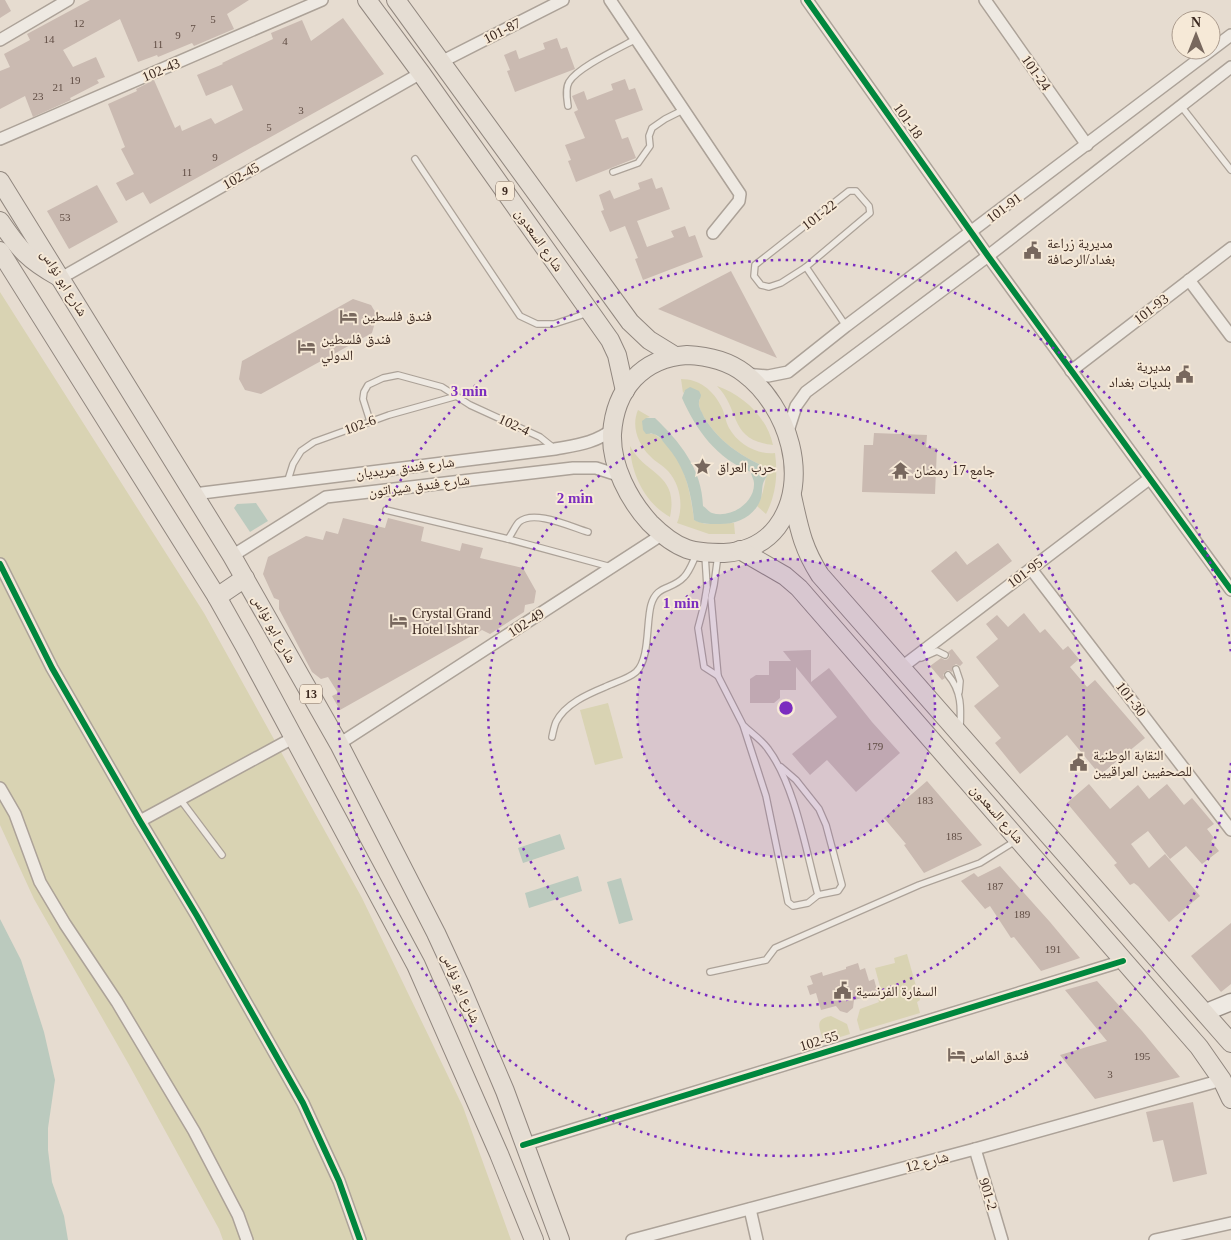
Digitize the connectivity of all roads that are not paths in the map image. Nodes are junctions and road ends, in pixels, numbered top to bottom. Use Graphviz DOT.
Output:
graph roads {
  1 [pos="68,0"];
  2 [pos="322,0"];
  3 [pos="367,0"];
  4 [pos="396,0"];
  5 [pos="563,0"];
  6 [pos="610,0"];
  7 [pos="807,0"];
  8 [pos="985,0"];
  9 [pos="1231,35"];
  10 [pos="636,39"];
  11 [pos="0,40"];
  12 [pos="441,62"];
  13 [pos="1231,67"];
  14 [pos="421,73"];
  15 [pos="568,106"];
  16 [pos="1181,106"];
  17 [pos="683,110"];
  18 [pos="0,139"];
  19 [pos="1087,145"];
  20 [pos="415,159"];
  21 [pos="1231,170"];
  22 [pos="613,172"];
  23 [pos="0,181"];
  24 [pos="0,221"];
  25 [pos="972,232"];
  26 [pos="713,233"];
  27 [pos="1231,248"];
  28 [pos="0,252"];
  29 [pos="988,256"];
  30 [pos="806,267"];
  31 [pos="61,278"];
  32 [pos="1189,280"];
  33 [pos="591,312"];
  34 [pos="846,326"];
  35 [pos="1231,336"];
  36 [pos="675,356"];
  37 [pos="1071,371"];
  38 [pos="745,374"];
  39 [pos="625,390"];
  40 [pos="457,396"];
  41 [pos="370,421"];
  42 [pos="613,429"];
  43 [pos="787,436"];
  44 [pos="555,449"];
  45 [pos="506,455"];
  46 [pos="510,476"];
  47 [pos="621,476"];
  48 [pos="322,479"];
  49 [pos="1149,479"];
  50 [pos="287,483"];
  51 [pos="194,494"];
  52 [pos="792,496"];
  53 [pos="326,497"];
  54 [pos="386,510"];
  55 [pos="588,532"];
  56 [pos="663,534"];
  57 [pos="508,539"];
  58 [pos="740,550"];
  59 [pos="707,552"];
  60 [pos="232,556"];
  61 [pos="0,564"];
  62 [pos="613,568"];
  63 [pos="1030,569"];
  64 [pos="246,578"];
  65 [pos="1231,590"];
  66 [pos="217,598"];
  67 [pos="708,605"];
  68 [pos="945,655"];
  69 [pos="902,667"];
  70 [pos="956,669"];
  71 [pos="718,676"];
  72 [pos="948,676"];
  73 [pos="959,692"];
  74 [pos="743,725"];
  75 [pos="959,733"];
  76 [pos="552,737"];
  77 [pos="293,738"];
  78 [pos="338,744"];
  79 [pos="778,764"];
  80 [pos="0,788"];
  81 [pos="180,799"];
  82 [pos="140,821"];
  83 [pos="1231,830"];
  84 [pos="1019,839"];
  85 [pos="222,855"];
  86 [pos="818,895"];
  87 [pos="1123,961"];
  88 [pos="710,972"];
  89 [pos="1231,1002"];
  90 [pos="1204,1013"];
  91 [pos="1231,1044"];
  92 [pos="1222,1080"];
  93 [pos="1231,1099"];
  94 [pos="523,1145"];
  95 [pos="975,1149"];
  96 [pos="750,1209"];
  97 [pos="1231,1223"];
  98 [pos="247,1240"];
  99 [pos="360,1240"];
  100 [pos="534,1240"];
  101 [pos="560,1240"];
  102 [pos="632,1240"];
  103 [pos="757,1240"];
  104 [pos="1002,1240"];
  105 [pos="1155,1240"];
  1 -- 11 [label="street"];
  2 -- 18 [label="street, 102-43"];
  3 -- 14 [label="main road, شارع السعدون / 9"];
  4 -- 12 [label="main road, شارع السعدون / 9"];
  5 -- 12 [label="street, 101-87"];
  6 -- 10 [label="street"];
  7 -- 25 [label="street, 101-18"];
  8 -- 19 [label="street, 101-24"];
  9 -- 19 [label="street, 101-91"];
  10 -- 15 [label="lane"];
  10 -- 17 [label="street"];
  12 -- 36 [label="main road, شارع السعدون / 9"];
  13 -- 16 [label="street, 101-91"];
  14 -- 31 [label="street, 102-45"];
  14 -- 33 [label="main road, شارع السعدون / 9"];
  16 -- 21 [label="lane"];
  16 -- 29 [label="street, 101-91"];
  17 -- 22 [label="lane"];
  17 -- 26 [label="street"];
  19 -- 25 [label="street, 101-91"];
  20 -- 33 [label="lane"];
  23 -- 31 [label="main road, شارع ابو نؤاس / 13"];
  24 -- 31 [label="main road"];
  25 -- 29 [label="street, 101-18"];
  25 -- 34 [label="street, 101-91"];
  27 -- 32 [label="street, 101-93"];
  28 -- 66 [label="main road"];
  29 -- 37 [label="street, 101-18"];
  29 -- 43 [label="street, 101-91"];
  30 -- 30 [label="lane, 101-22"];
  30 -- 34 [label="lane"];
  31 -- 51 [label="main road, شارع ابو نؤاس / 13"];
  32 -- 35 [label="street"];
  32 -- 37 [label="street, 101-93"];
  33 -- 39 [label="main road, شارع السعدون / 9"];
  34 -- 38 [label="street, 101-91"];
  36 -- 38 [label="main road"];
  36 -- 39 [label="main road"];
  37 -- 49 [label="street, 101-18"];
  38 -- 43 [label="main road"];
  39 -- 42 [label="main road"];
  40 -- 41 [label="lane, 102-6"];
  40 -- 41 [label="lane, 102-4"];
  40 -- 44 [label="lane, 102-4"];
  41 -- 50 [label="lane, 102-6"];
  42 -- 44 [label="street, شارع فندق مريديان"];
  42 -- 47 [label="main road"];
  43 -- 52 [label="main road"];
  44 -- 45 [label="street, شارع فندق مريديان"];
  45 -- 46 [label="street"];
  45 -- 48 [label="street, شارع فندق مريديان"];
  46 -- 47 [label="street, شارع فندق شيراتون"];
  46 -- 53 [label="street, شارع فندق شيراتون"];
  47 -- 56 [label="main road"];
  48 -- 50 [label="street, شارع فندق مريديان"];
  48 -- 53 [label="street"];
  49 -- 63 [label="street, 101-95"];
  49 -- 65 [label="street, 101-18"];
  50 -- 51 [label="street, شارع فندق مريديان"];
  51 -- 60 [label="main road, شارع ابو نؤاس / 13"];
  52 -- 58 [label="main road"];
  52 -- 69 [label="main road, شارع السعدون"];
  53 -- 60 [label="street, شارع فندق شيراتون"];
  54 -- 57 [label="lane"];
  55 -- 57 [label="lane"];
  56 -- 59 [label="main road"];
  56 -- 62 [label="street, 102-49"];
  57 -- 62 [label="lane"];
  58 -- 59 [label="main road"];
  58 -- 84 [label="main road, شارع السعدون"];
  59 -- 67 [label="lane"];
  59 -- 67 [label="lane"];
  59 -- 76 [label="lane"];
  60 -- 64 [label="main road, شارع ابو نؤاس / 13"];
  61 -- 82 [label="street"];
  62 -- 78 [label="street, 102-49"];
  63 -- 69 [label="street, 101-95"];
  63 -- 83 [label="street, 101-30"];
  64 -- 66 [label="main road"];
  64 -- 78 [label="main road, شارع ابو نؤاس / 13"];
  66 -- 77 [label="main road"];
  67 -- 71 [label="lane"];
  67 -- 71 [label="lane"];
  68 -- 69 [label="lane"];
  69 -- 75 [label="main road, شارع السعدون"];
  70 -- 73 [label="lane"];
  71 -- 74 [label="lane"];
  72 -- 73 [label="lane"];
  73 -- 75 [label="lane"];
  74 -- 79 [label="lane"];
  74 -- 86 [label="lane"];
  75 -- 90 [label="main road, شارع السعدون"];
  77 -- 81 [label="street"];
  77 -- 100 [label="main road"];
  78 -- 94 [label="main road, شارع ابو نؤاس / 13"];
  79 -- 86 [label="lane"];
  79 -- 86 [label="lane"];
  80 -- 98 [label="street"];
  81 -- 82 [label="street"];
  81 -- 85 [label="lane"];
  82 -- 99 [label="street"];
  84 -- 87 [label="main road, شارع السعدون"];
  84 -- 88 [label="lane"];
  87 -- 92 [label="main road, شارع السعدون"];
  87 -- 94 [label="street, 102-55"];
  89 -- 90 [label="main road"];
  90 -- 91 [label="main road, شارع السعدون"];
  92 -- 93 [label="main road, شارع السعدون"];
  92 -- 95 [label="street, شارع 12"];
  94 -- 101 [label="main road, شارع ابو نؤاس / 13"];
  95 -- 96 [label="street, شارع 12"];
  95 -- 104 [label="street, 901-2"];
  96 -- 102 [label="street, شارع 12"];
  96 -- 103 [label="street"];
  97 -- 105 [label="street"];
}
